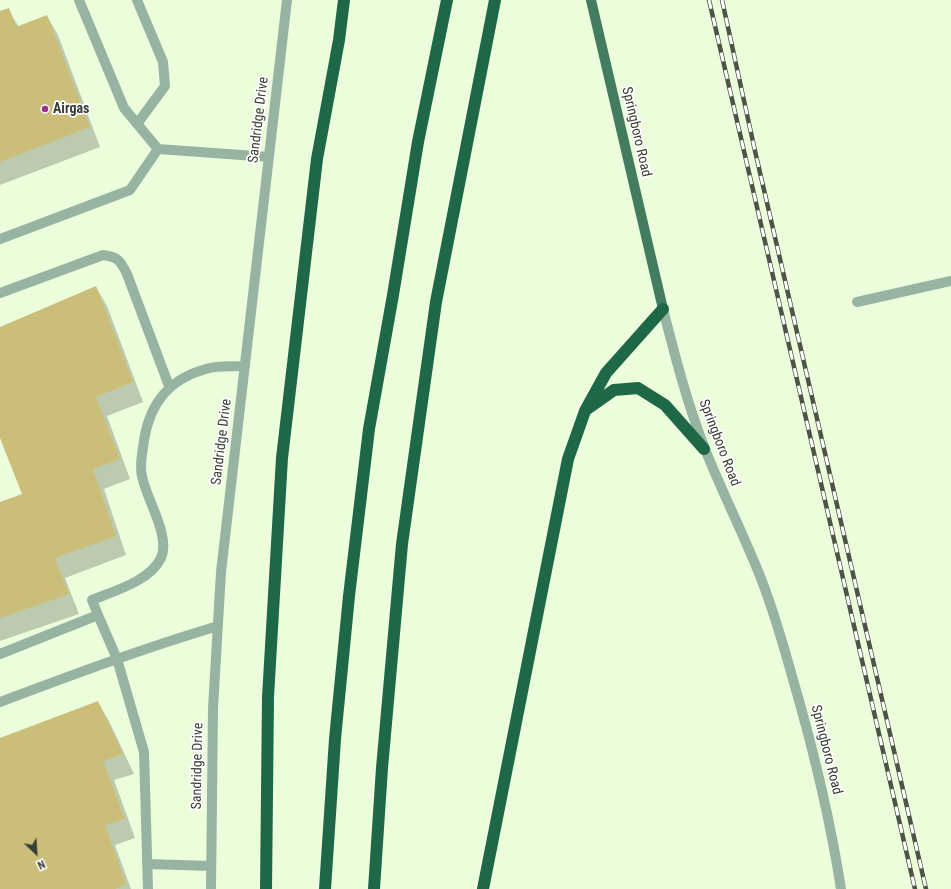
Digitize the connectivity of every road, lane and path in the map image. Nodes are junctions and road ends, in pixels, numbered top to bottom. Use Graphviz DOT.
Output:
graph roads {
  1 [pos="78,0"];
  2 [pos="137,0"];
  3 [pos="287,0"];
  4 [pos="344,0"];
  5 [pos="447,0"];
  6 [pos="495,0"];
  7 [pos="591,0"];
  8 [pos="137,124"];
  9 [pos="158,149"];
  10 [pos="269,157"];
  11 [pos="0,239"];
  12 [pos="951,281"];
  13 [pos="0,292"];
  14 [pos="857,302"];
  15 [pos="663,309"];
  16 [pos="245,366"];
  17 [pos="169,386"];
  18 [pos="585,410"];
  19 [pos="704,448"];
  20 [pos="98,615"];
  21 [pos="218,626"];
  22 [pos="0,654"];
  23 [pos="117,660"];
  24 [pos="0,702"];
  25 [pos="147,864"];
  26 [pos="211,866"];
  27 [pos="148,889"];
  28 [pos="211,889"];
  29 [pos="266,889"];
  30 [pos="325,889"];
  31 [pos="374,889"];
  32 [pos="483,889"];
  33 [pos="841,889"];
  1 -- 8 [label="street"];
  2 -- 8 [label="street"];
  3 -- 10 [label="street, Sandridge Drive"];
  4 -- 29 [label="highway"];
  5 -- 30 [label="highway"];
  6 -- 31 [label="highway"];
  7 -- 15 [label="main road, Springboro Road"];
  8 -- 9 [label="street"];
  9 -- 10 [label="street"];
  9 -- 11 [label="street"];
  10 -- 16 [label="street, Sandridge Drive"];
  12 -- 14 [label="street"];
  13 -- 17 [label="street"];
  15 -- 18 [label="highway"];
  15 -- 19 [label="street, Springboro Road"];
  16 -- 17 [label="street"];
  16 -- 21 [label="street, Sandridge Drive"];
  17 -- 20 [label="street"];
  18 -- 19 [label="highway"];
  18 -- 32 [label="highway"];
  19 -- 33 [label="street, Springboro Road"];
  20 -- 22 [label="street"];
  20 -- 23 [label="street"];
  21 -- 23 [label="street"];
  21 -- 26 [label="street, Sandridge Drive"];
  23 -- 24 [label="street"];
  23 -- 25 [label="street"];
  25 -- 26 [label="street"];
  25 -- 27 [label="street"];
  26 -- 28 [label="street, Sandridge Drive"];
}
